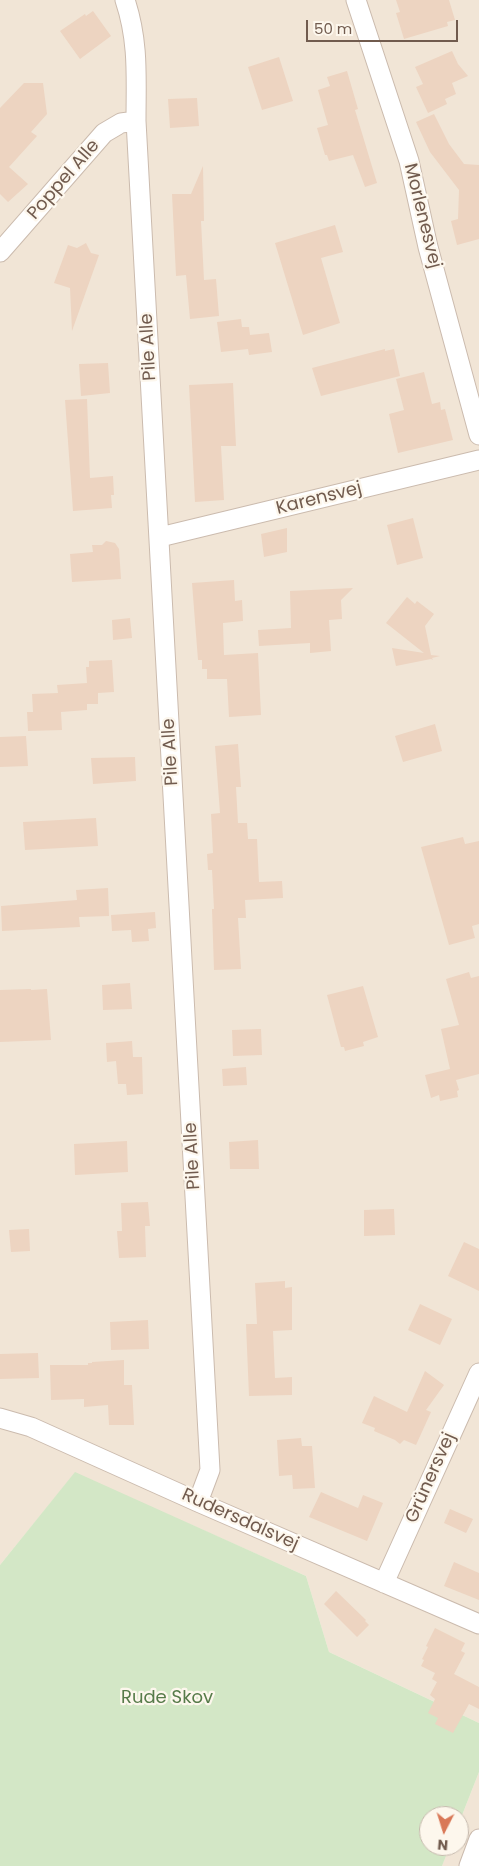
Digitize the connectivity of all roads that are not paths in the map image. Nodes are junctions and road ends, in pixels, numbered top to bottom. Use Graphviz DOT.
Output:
graph roads {
  1 [pos="125,0"];
  2 [pos="356,0"];
  3 [pos="136,121"];
  4 [pos="0,252"];
  5 [pos="479,435"];
  6 [pos="479,460"];
  7 [pos="160,537"];
  8 [pos="479,1373"];
  9 [pos="0,1418"];
  10 [pos="198,1502"];
  11 [pos="384,1583"];
  12 [pos="479,1624"];
  13 [pos="479,1839"];
  14 [pos="469,1866"];
  1 -- 3 [label="street, Pile Alle"];
  2 -- 5 [label="street, Morlenesvej"];
  3 -- 4 [label="street, Poppel Alle"];
  3 -- 7 [label="street, Pile Alle"];
  6 -- 7 [label="street, Karensvej"];
  7 -- 10 [label="street, Pile Alle"];
  8 -- 11 [label="street, Grünersvej"];
  9 -- 10 [label="street, Rudersdalsvej"];
  10 -- 11 [label="street, Rudersdalsvej"];
  11 -- 12 [label="street, Rudersdalsvej"];
  13 -- 14 [label="street"];
}
